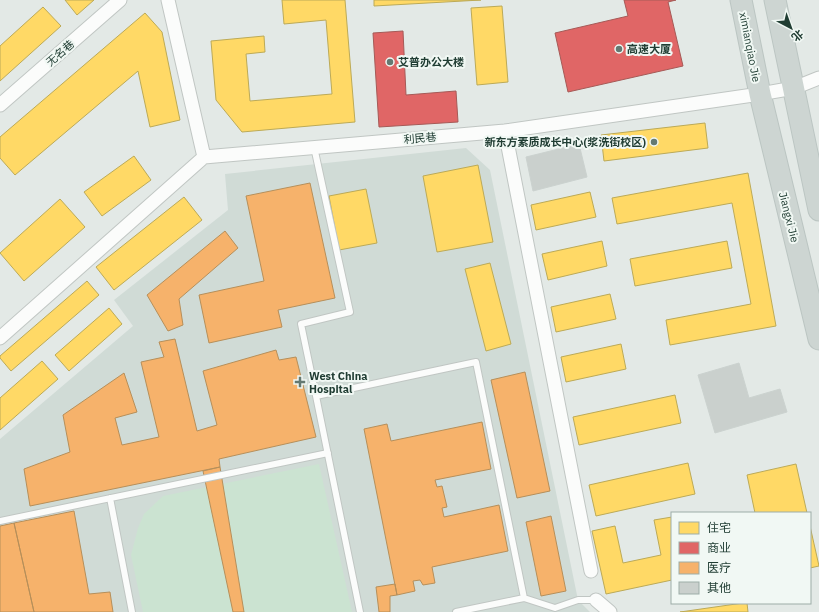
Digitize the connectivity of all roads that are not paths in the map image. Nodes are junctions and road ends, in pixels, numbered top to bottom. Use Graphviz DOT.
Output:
graph roads {
  1 [pos="120,0"];
  2 [pos="168,0"];
  3 [pos="741,0"];
  4 [pos="775,0"];
  5 [pos="819,78"];
  6 [pos="794,88"];
  7 [pos="760,94"];
  8 [pos="0,105"];
  9 [pos="505,131"];
  10 [pos="314,147"];
  11 [pos="204,157"];
  12 [pos="819,210"];
  13 [pos="0,338"];
  14 [pos="819,339"];
  15 [pos="316,396"];
  16 [pos="328,453"];
  17 [pos="110,498"];
  18 [pos="0,521"];
  19 [pos="591,571"];
  20 [pos="524,598"];
  21 [pos="596,600"];
  22 [pos="132,612"];
  23 [pos="360,612"];
  24 [pos="456,612"];
  25 [pos="610,612"];
  1 -- 8 [label="street, 无名巷"];
  2 -- 11 [label="street"];
  3 -- 7 [label="main road, ximianqiao Jie"];
  4 -- 6 [label="main road"];
  5 -- 6 [label="street, 利民巷"];
  6 -- 7 [label="street, 利民巷"];
  6 -- 12 [label="main road"];
  7 -- 9 [label="street, 利民巷"];
  7 -- 14 [label="main road, Jiangxi Jie"];
  9 -- 10 [label="street, 利民巷"];
  9 -- 19 [label="street"];
  10 -- 11 [label="street, 利民巷"];
  10 -- 15 [label="lane"];
  11 -- 13 [label="street"];
  15 -- 16 [label="lane"];
  15 -- 20 [label="lane"];
  16 -- 17 [label="lane"];
  16 -- 23 [label="lane"];
  17 -- 18 [label="lane"];
  17 -- 22 [label="lane"];
  20 -- 21 [label="lane"];
  20 -- 24 [label="lane"];
  21 -- 25 [label="street"];
}
